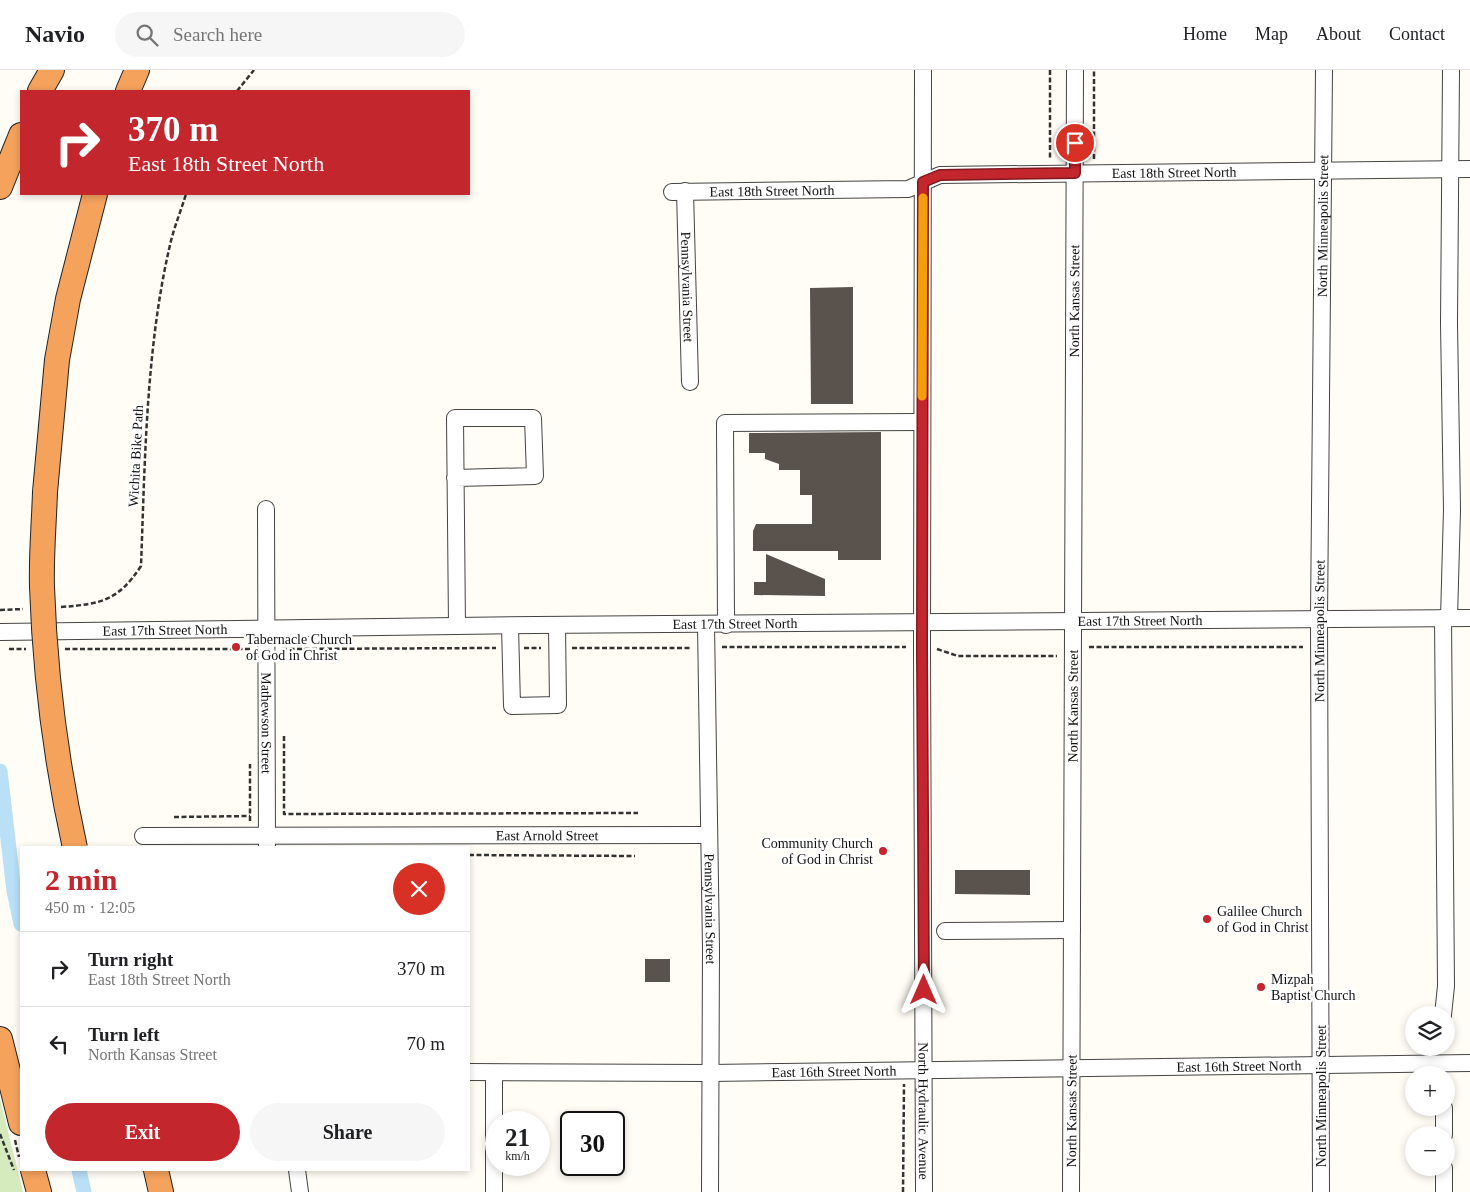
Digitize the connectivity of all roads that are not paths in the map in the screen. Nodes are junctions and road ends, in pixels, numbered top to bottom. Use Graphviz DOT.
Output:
graph roads {
  1 [pos="52,70"];
  2 [pos="137,70"];
  3 [pos="923,70"];
  4 [pos="1075,70"];
  5 [pos="1324,70"];
  6 [pos="1451,70"];
  7 [pos="41,90"];
  8 [pos="128,90"];
  9 [pos="20,137"];
  10 [pos="1075,167"];
  11 [pos="1451,169"];
  12 [pos="1470,169"];
  13 [pos="1324,170"];
  14 [pos="923,182"];
  15 [pos="0,187"];
  16 [pos="678,191"];
  17 [pos="95,195"];
  18 [pos="690,382"];
  19 [pos="922,422"];
  20 [pos="455,478"];
  21 [pos="266,509"];
  22 [pos="1319,618"];
  23 [pos="1446,618"];
  24 [pos="1470,618"];
  25 [pos="1074,622"];
  26 [pos="922,624"];
  27 [pos="558,625"];
  28 [pos="706,625"];
  29 [pos="726,625"];
  30 [pos="457,626"];
  31 [pos="510,626"];
  32 [pos="268,628"];
  33 [pos="0,632"];
  34 [pos="709,835"];
  35 [pos="143,836"];
  36 [pos="267,842"];
  37 [pos="75,846"];
  38 [pos="1072,930"];
  39 [pos="945,931"];
  40 [pos="1444,1006"];
  41 [pos="0,1038"];
  42 [pos="1444,1062"];
  43 [pos="1470,1063"];
  44 [pos="1321,1065"];
  45 [pos="1072,1068"];
  46 [pos="924,1069"];
  47 [pos="470,1072"];
  48 [pos="494,1072"];
  49 [pos="710,1073"];
  50 [pos="20,1119"];
  51 [pos="156,1171"];
  52 [pos="297,1171"];
  53 [pos="24,1173"];
  54 [pos="1444,1176"];
  55 [pos="39,1192"];
  56 [pos="161,1192"];
  57 [pos="300,1192"];
  58 [pos="494,1192"];
  59 [pos="710,1192"];
  60 [pos="924,1192"];
  61 [pos="1071,1192"];
  62 [pos="1321,1192"];
  63 [pos="1444,1192"];
  1 -- 7 [label="highway"];
  2 -- 8 [label="highway"];
  3 -- 14 [label="street, North Hydraulic Avenue"];
  4 -- 10 [label="street, North Kansas Street"];
  5 -- 13 [label="street, North Minneapolis Street"];
  6 -- 11 [label="street"];
  9 -- 15 [label="highway"];
  10 -- 13 [label="street, East 18th Street North"];
  10 -- 14 [label="street, East 18th Street North"];
  10 -- 25 [label="street, North Kansas Street"];
  11 -- 12 [label="street, East 18th Street North"];
  11 -- 13 [label="street, East 18th Street North"];
  11 -- 23 [label="street"];
  13 -- 22 [label="street, North Minneapolis Street"];
  14 -- 16 [label="street, East 18th Street North"];
  14 -- 19 [label="street, North Hydraulic Avenue"];
  16 -- 18 [label="street, Pennsylvania Street"];
  17 -- 37 [label="highway, bridge"];
  19 -- 26 [label="street, North Hydraulic Avenue"];
  19 -- 29 [label="street"];
  20 -- 20 [label="street"];
  20 -- 30 [label="street"];
  21 -- 32 [label="street, Mathewson Street"];
  22 -- 23 [label="street, East 17th Street North"];
  22 -- 25 [label="street, East 17th Street North"];
  22 -- 44 [label="street, North Minneapolis Street"];
  23 -- 24 [label="street, East 17th Street North"];
  23 -- 40 [label="street"];
  25 -- 26 [label="street, East 17th Street North"];
  25 -- 38 [label="street, North Kansas Street"];
  26 -- 29 [label="street, East 17th Street North"];
  26 -- 46 [label="street, North Hydraulic Avenue"];
  27 -- 28 [label="street, East 17th Street North"];
  27 -- 31 [label="street, East 17th Street North"];
  27 -- 31 [label="street"];
  28 -- 29 [label="street, East 17th Street North"];
  28 -- 34 [label="street, Pennsylvania Street"];
  30 -- 31 [label="street, East 17th Street North"];
  30 -- 32 [label="street, East 17th Street North"];
  32 -- 33 [label="street, East 17th Street North"];
  32 -- 36 [label="street, Mathewson Street"];
  34 -- 36 [label="street, East Arnold Street"];
  34 -- 49 [label="street, Pennsylvania Street"];
  35 -- 36 [label="street, East Arnold Street"];
  38 -- 39 [label="street"];
  38 -- 45 [label="street, North Kansas Street"];
  41 -- 50 [label="highway"];
  42 -- 43 [label="street, East 16th Street North"];
  42 -- 44 [label="street, East 16th Street North"];
  44 -- 45 [label="street, East 16th Street North"];
  44 -- 62 [label="street, North Minneapolis Street"];
  45 -- 46 [label="street, East 16th Street North"];
  45 -- 61 [label="street, North Kansas Street"];
  46 -- 49 [label="street, East 16th Street North"];
  46 -- 60 [label="street, North Hydraulic Avenue"];
  47 -- 48 [label="street, East 16th Street North"];
  48 -- 49 [label="street, East 16th Street North"];
  48 -- 58 [label="street"];
  49 -- 59 [label="street, Pennsylvania Street"];
  51 -- 56 [label="highway"];
  52 -- 57 [label="street"];
  53 -- 55 [label="highway"];
  54 -- 63 [label="street"];
}
